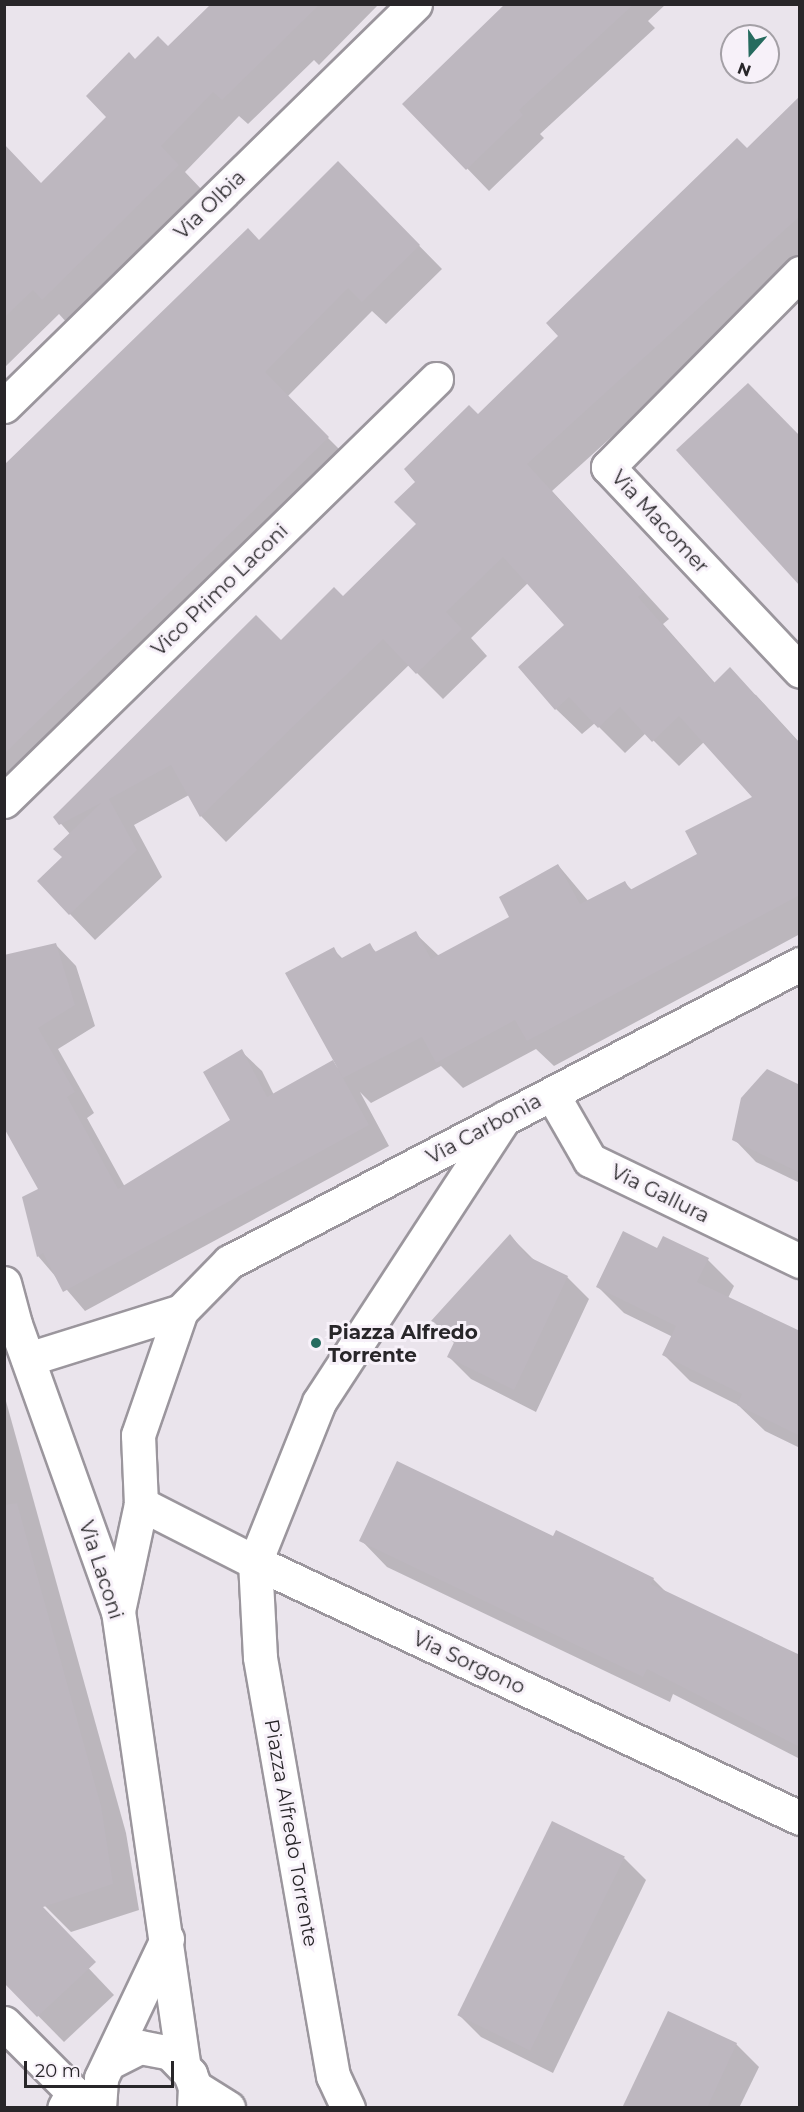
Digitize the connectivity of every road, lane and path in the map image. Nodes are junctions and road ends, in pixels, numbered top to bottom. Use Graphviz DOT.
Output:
graph roads {
  1 [pos="415,4"];
  2 [pos="800,273"];
  3 [pos="436,379"];
  4 [pos="4,406"];
  5 [pos="800,671"];
  6 [pos="4,801"];
  7 [pos="800,964"];
  8 [pos="552,1094"];
  9 [pos="504,1118"];
  10 [pos="800,1261"];
  11 [pos="4,1283"];
  12 [pos="181,1311"];
  13 [pos="28,1359"];
  14 [pos="141,1504"];
  15 [pos="255,1562"];
  16 [pos="118,1611"];
  17 [pos="800,1818"];
  18 [pos="167,1939"];
  19 [pos="4,2024"];
  20 [pos="191,2085"];
  21 [pos="89,2092"];
  22 [pos="228,2108"];
  23 [pos="348,2108"];
  1 -- 4 [label="street, Via Olbia"];
  2 -- 5 [label="street, Via Macomer"];
  3 -- 6 [label="street, Vico Primo Laconi"];
  7 -- 8 [label="street, Via Carbonia"];
  8 -- 9 [label="street, Via Carbonia"];
  8 -- 10 [label="street, Via Gallura"];
  9 -- 12 [label="street, Via Carbonia"];
  9 -- 15 [label="street, Piazza Alfredo Torrente"];
  11 -- 13 [label="street, Via Laconi"];
  12 -- 13 [label="street, Via Carbonia"];
  12 -- 14 [label="street, Via Carbonia"];
  13 -- 16 [label="street, Via Laconi"];
  14 -- 15 [label="street, Via Sorgono"];
  14 -- 16 [label="street, Via Carbonia"];
  15 -- 17 [label="street, Via Sorgono"];
  15 -- 23 [label="street, Piazza Alfredo Torrente"];
  16 -- 18 [label="street, Via Laconi"];
  18 -- 20 [label="street"];
  18 -- 21 [label="street"];
  19 -- 21 [label="street"];
  20 -- 21 [label="street"];
  20 -- 22 [label="street"];
}
